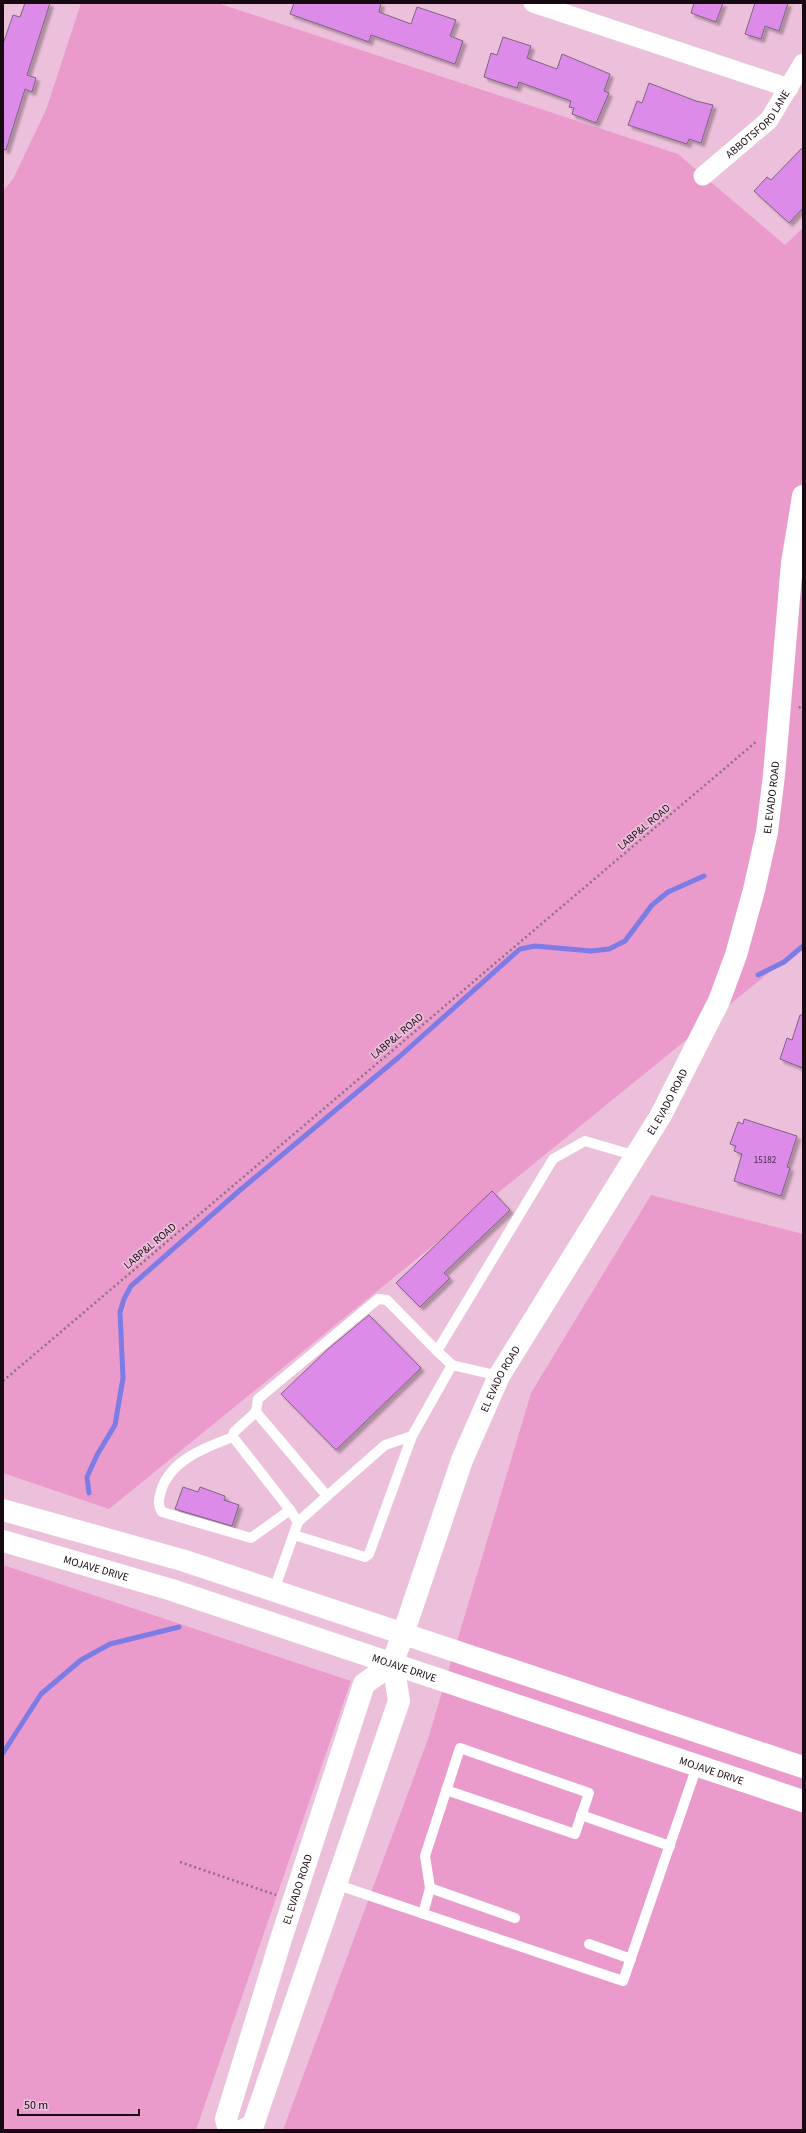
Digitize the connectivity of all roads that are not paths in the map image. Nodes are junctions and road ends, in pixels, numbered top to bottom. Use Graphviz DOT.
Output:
graph roads {
  1 [pos="533,3"];
  2 [pos="803,63"];
  3 [pos="789,88"];
  4 [pos="702,176"];
  5 [pos="803,496"];
  6 [pos="636,1156"];
  7 [pos="437,1351"];
  8 [pos="452,1365"];
  9 [pos="499,1376"];
  10 [pos="256,1412"];
  11 [pos="412,1436"];
  12 [pos="233,1437"];
  13 [pos="327,1496"];
  14 [pos="3,1510"];
  15 [pos="290,1510"];
  16 [pos="298,1522"];
  17 [pos="294,1535"];
  18 [pos="3,1541"];
  19 [pos="274,1590"];
  20 [pos="398,1648"];
  21 [pos="708,1736"];
  22 [pos="697,1766"];
  23 [pos="803,1767"];
  24 [pos="446,1790"];
  25 [pos="803,1802"];
  26 [pos="581,1815"];
  27 [pos="670,1846"];
  28 [pos="335,1884"];
  29 [pos="430,1888"];
  30 [pos="423,1914"];
  31 [pos="515,1918"];
  32 [pos="281,1939"];
  33 [pos="589,1944"];
  34 [pos="631,1959"];
  35 [pos="280,2044"];
  36 [pos="229,2130"];
  37 [pos="243,2130"];
  1 -- 3 [label="street"];
  2 -- 3 [label="street, ABBOTSFORD LANE"];
  3 -- 4 [label="street, ABBOTSFORD LANE"];
  5 -- 6 [label="main road, EL EVADO ROAD"];
  6 -- 7 [label="lane"];
  6 -- 9 [label="main road, EL EVADO ROAD"];
  7 -- 8 [label="lane"];
  7 -- 10 [label="lane"];
  8 -- 9 [label="lane"];
  8 -- 11 [label="lane"];
  9 -- 20 [label="main road, EL EVADO ROAD"];
  10 -- 12 [label="lane"];
  10 -- 13 [label="lane"];
  11 -- 13 [label="lane"];
  11 -- 17 [label="lane"];
  12 -- 15 [label="lane"];
  12 -- 15 [label="lane"];
  13 -- 16 [label="lane"];
  14 -- 19 [label="main road, MOJAVE DRIVE"];
  15 -- 16 [label="lane"];
  16 -- 17 [label="lane"];
  17 -- 19 [label="lane"];
  18 -- 20 [label="main road, MOJAVE DRIVE"];
  19 -- 20 [label="main road, MOJAVE DRIVE"];
  20 -- 21 [label="main road, MOJAVE DRIVE"];
  20 -- 22 [label="main road, MOJAVE DRIVE"];
  20 -- 28 [label="main road, EL EVADO ROAD"];
  20 -- 32 [label="main road, EL EVADO ROAD"];
  21 -- 22 [label="main road"];
  21 -- 23 [label="main road, MOJAVE DRIVE"];
  22 -- 25 [label="main road, MOJAVE DRIVE"];
  22 -- 27 [label="lane"];
  24 -- 26 [label="lane"];
  24 -- 26 [label="lane"];
  24 -- 29 [label="lane"];
  26 -- 27 [label="lane"];
  27 -- 34 [label="lane"];
  28 -- 30 [label="lane"];
  28 -- 35 [label="main road, EL EVADO ROAD"];
  29 -- 30 [label="lane"];
  29 -- 31 [label="lane"];
  30 -- 34 [label="lane"];
  32 -- 35 [label="main road"];
  32 -- 36 [label="main road, EL EVADO ROAD"];
  33 -- 34 [label="lane"];
  35 -- 37 [label="main road, EL EVADO ROAD"];
}
